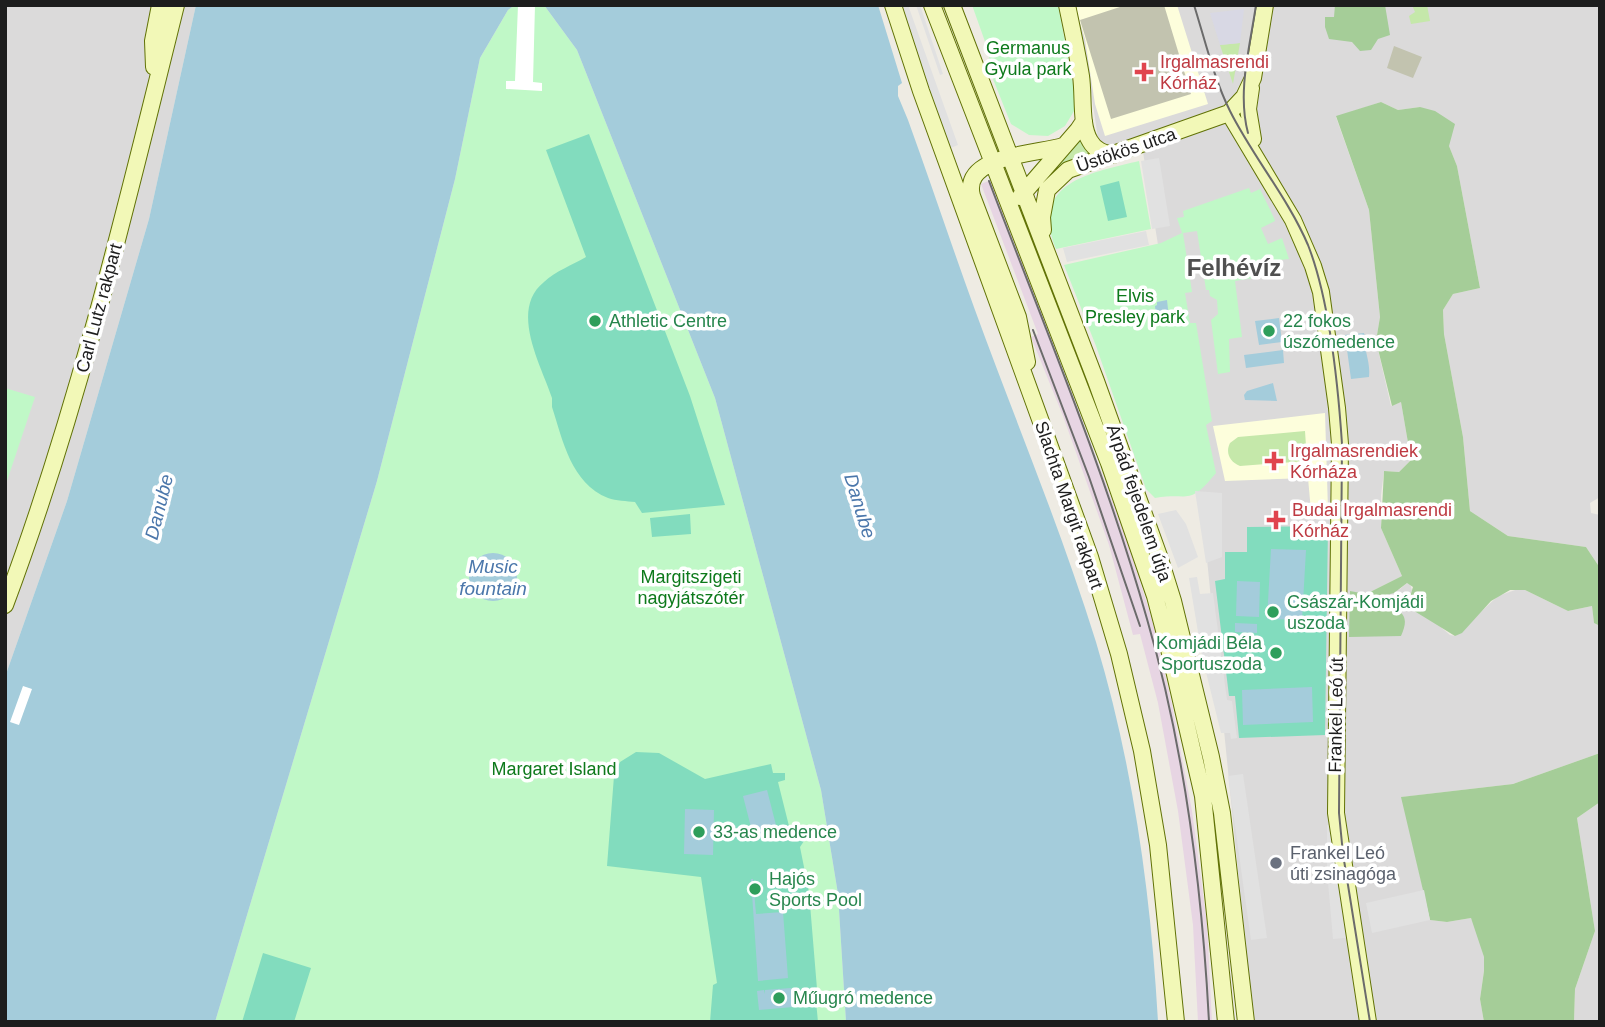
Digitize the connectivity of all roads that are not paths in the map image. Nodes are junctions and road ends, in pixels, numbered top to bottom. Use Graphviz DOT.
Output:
graph roads {
  1 [pos="160,5"];
  2 [pos="176,5"];
  3 [pos="892,5"];
  4 [pos="932,5"];
  5 [pos="952,5"];
  6 [pos="1067,5"];
  7 [pos="1265,5"];
  8 [pos="1252,78"];
  9 [pos="155,84"];
  10 [pos="1228,113"];
  11 [pos="1084,121"];
  12 [pos="1000,129"];
  13 [pos="1253,139"];
  14 [pos="1063,146"];
  15 [pos="1037,151"];
  16 [pos="1113,155"];
  17 [pos="1011,158"];
  18 [pos="993,162"];
  19 [pos="1001,184"];
  20 [pos="1047,190"];
  21 [pos="1023,196"];
  22 [pos="1018,224"];
  23 [pos="1300,235"];
  24 [pos="1046,250"];
  25 [pos="1010,300"];
  26 [pos="1008,333"];
  27 [pos="1039,419"];
  28 [pos="5,606"];
  29 [pos="1186,720"];
  30 [pos="1211,757"];
  31 [pos="1176,1022"];
  32 [pos="1223,1022"];
  33 [pos="1245,1022"];
  34 [pos="1368,1022"];
  1 -- 9 [label="main road"];
  2 -- 9 [label="main road, Carl Lutz rakpart"];
  3 -- 26 [label="main road, Slachta Margit rakpart"];
  4 -- 18 [label="main road, Árpád fejedelem útja"];
  5 -- 12 [label="main road, Árpád fejedelem útja"];
  6 -- 11 [label="main road"];
  7 -- 8 [label="main road, Frankel Leó út"];
  8 -- 10 [label="main road"];
  8 -- 13 [label="main road, Frankel Leó út"];
  9 -- 28 [label="main road, Carl Lutz rakpart"];
  10 -- 13 [label="main road, Frankel Leó út"];
  10 -- 16 [label="main road, Üstökös utca"];
  10 -- 23 [label="main road, Frankel Leó út"];
  11 -- 14 [label="main road"];
  11 -- 16 [label="main road"];
  12 -- 15 [label="main road"];
  12 -- 17 [label="main road, Árpád fejedelem útja"];
  13 -- 23 [label="main road, Frankel Leó út"];
  14 -- 15 [label="main road"];
  14 -- 21 [label="main road"];
  15 -- 17 [label="main road"];
  16 -- 20 [label="main road, Üstökös utca"];
  17 -- 18 [label="main road"];
  17 -- 21 [label="main road, Árpád fejedelem útja"];
  18 -- 19 [label="main road, Árpád fejedelem útja"];
  18 -- 25 [label="main road"];
  19 -- 21 [label="main road"];
  19 -- 22 [label="main road, Árpád fejedelem útja"];
  20 -- 21 [label="main road, Üstökös utca"];
  20 -- 24 [label="main road"];
  21 -- 22 [label="main road"];
  21 -- 24 [label="main road, Árpád fejedelem útja"];
  22 -- 29 [label="main road, Árpád fejedelem útja"];
  23 -- 34 [label="main road, Frankel Leó út"];
  24 -- 30 [label="main road, Árpád fejedelem útja"];
  25 -- 26 [label="main road"];
  25 -- 27 [label="main road"];
  26 -- 27 [label="main road, Slachta Margit rakpart"];
  27 -- 31 [label="main road, Slachta Margit rakpart"];
  29 -- 30 [label="main road"];
  29 -- 32 [label="main road, Árpád fejedelem útja"];
  30 -- 33 [label="main road, Árpád fejedelem útja"];
}
